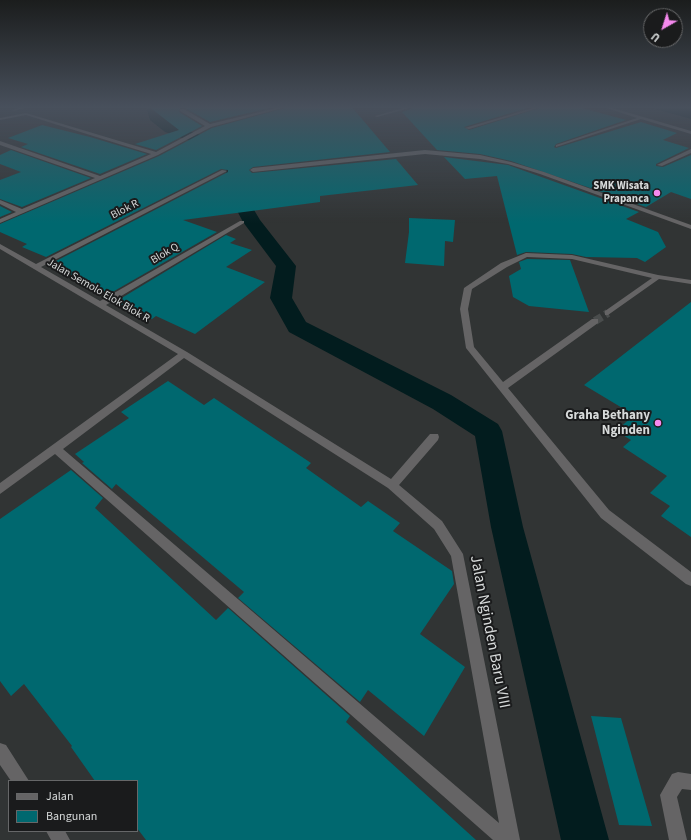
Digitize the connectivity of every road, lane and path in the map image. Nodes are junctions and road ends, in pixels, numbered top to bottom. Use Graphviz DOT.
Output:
graph roads {
  1 [pos="6,145"];
  2 [pos="127,145"];
  3 [pos="172,145"];
  4 [pos="691,151"];
  5 [pos="156,154"];
  6 [pos="660,165"];
  7 [pos="253,170"];
  8 [pos="224,171"];
  9 [pos="100,178"];
  10 [pos="0,202"];
  11 [pos="22,212"];
  12 [pos="0,221"];
  13 [pos="242,222"];
  14 [pos="691,227"];
  15 [pos="0,246"];
  16 [pos="36,267"];
  17 [pos="658,277"];
  18 [pos="691,282"];
  19 [pos="100,305"];
  20 [pos="608,313"];
  21 [pos="595,321"];
  22 [pos="184,354"];
  23 [pos="502,387"];
  24 [pos="434,437"];
  25 [pos="55,448"];
  26 [pos="392,485"];
  27 [pos="0,489"];
  28 [pos="691,580"];
  29 [pos="0,751"];
  30 [pos="19,780"];
  31 [pos="685,781"];
  32 [pos="506,840"];
  33 [pos="511,840"];
  34 [pos="678,840"];
  1 -- 9 [label="street"];
  2 -- 5 [label="street"];
  3 -- 5 [label="street"];
  4 -- 6 [label="street"];
  5 -- 9 [label="street"];
  7 -- 14 [label="street"];
  8 -- 16 [label="street, Blok R"];
  9 -- 11 [label="street"];
  10 -- 11 [label="street"];
  11 -- 12 [label="street"];
  13 -- 19 [label="street, Blok Q"];
  15 -- 16 [label="street, Jalan Semolo Elok Blok R"];
  16 -- 19 [label="street, Jalan Semolo Elok Blok R"];
  17 -- 18 [label="street"];
  17 -- 20 [label="street"];
  17 -- 23 [label="street"];
  19 -- 22 [label="street, Jalan Semolo Elok Blok R"];
  21 -- 23 [label="street"];
  22 -- 25 [label="street"];
  22 -- 26 [label="street, Jalan Nginden Baru VIII"];
  23 -- 28 [label="street"];
  24 -- 26 [label="street"];
  25 -- 27 [label="street"];
  25 -- 32 [label="street"];
  26 -- 33 [label="street, Jalan Nginden Baru VIII"];
  29 -- 30 [label="street"];
  31 -- 34 [label="street"];
}
